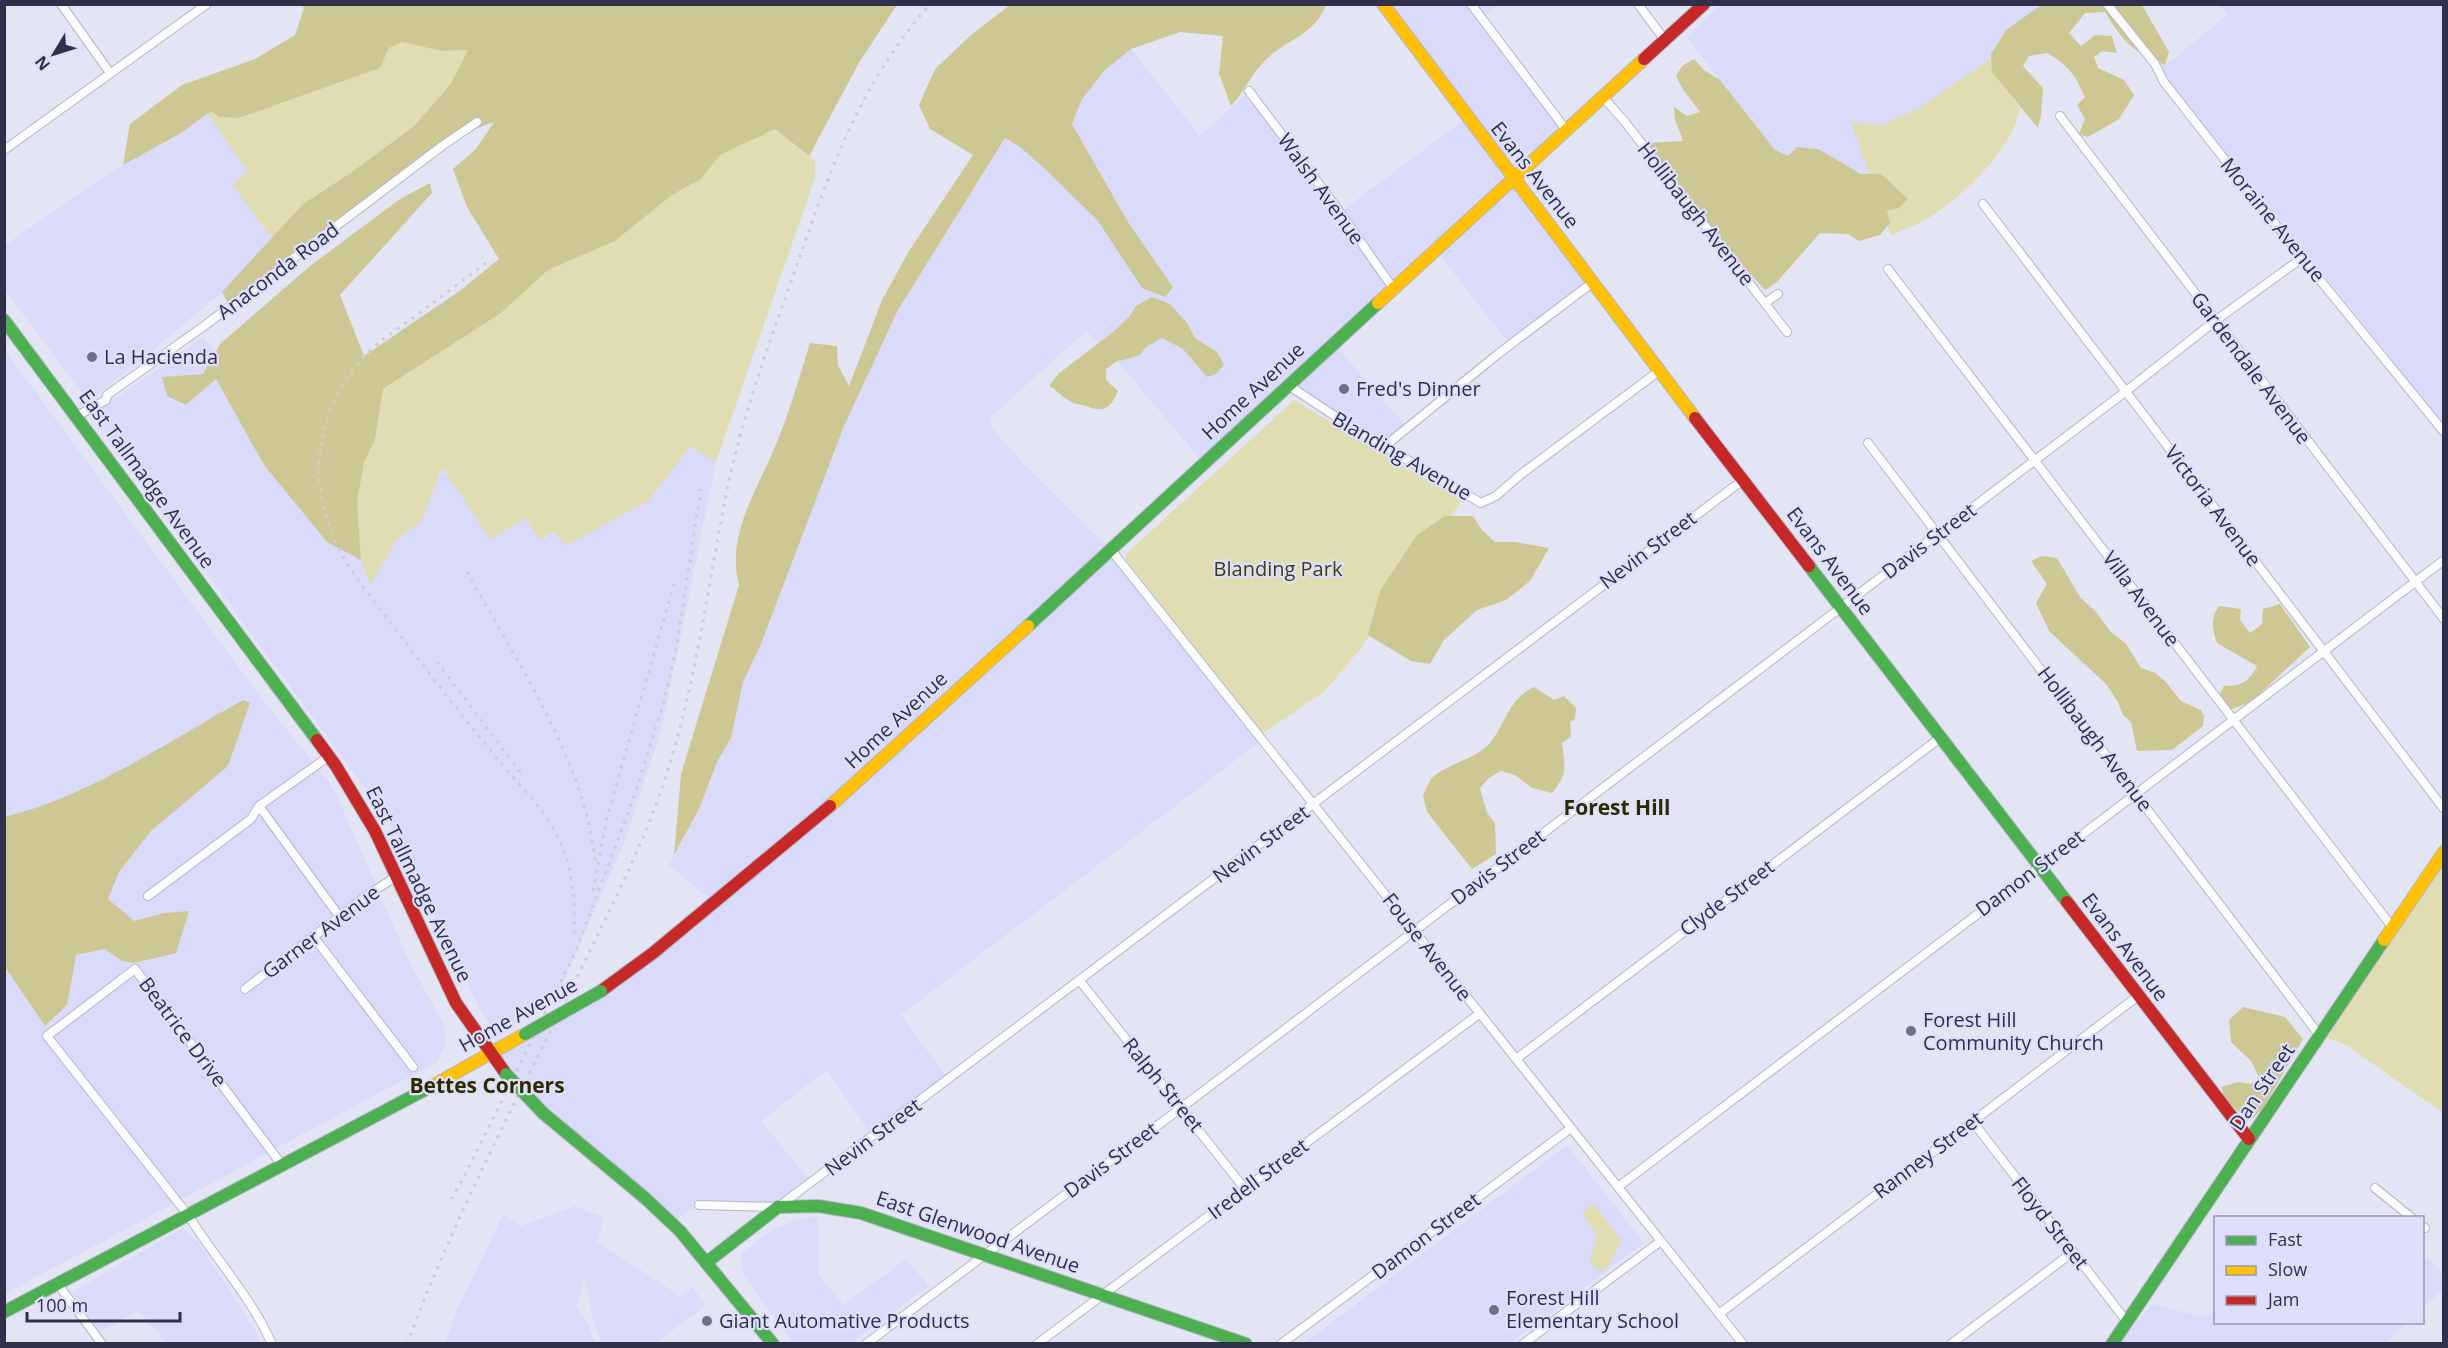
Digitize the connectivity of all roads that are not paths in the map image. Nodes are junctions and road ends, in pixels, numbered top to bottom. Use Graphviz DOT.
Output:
graph roads {
  1 [pos="61,4"];
  2 [pos="207,4"];
  3 [pos="1383,4"];
  4 [pos="1470,4"];
  5 [pos="1638,4"];
  6 [pos="1704,4"];
  7 [pos="2107,4"];
  8 [pos="1664,39"];
  9 [pos="110,73"];
  10 [pos="1249,91"];
  11 [pos="1603,97"];
  12 [pos="2060,116"];
  13 [pos="477,122"];
  14 [pos="1566,131"];
  15 [pos="4,150"];
  16 [pos="1513,178"];
  17 [pos="1983,204"];
  18 [pos="2302,258"];
  19 [pos="1888,269"];
  20 [pos="1592,284"];
  21 [pos="1393,288"];
  22 [pos="1778,294"];
  23 [pos="1765,303"];
  24 [pos="4,320"];
  25 [pos="2216,321"];
  26 [pos="1787,332"];
  27 [pos="1659,371"];
  28 [pos="1288,385"];
  29 [pos="2125,392"];
  30 [pos="77,416"];
  31 [pos="2444,432"];
  32 [pos="1868,443"];
  33 [pos="1385,446"];
  34 [pos="2035,460"];
  35 [pos="1743,480"];
  36 [pos="1938,534"];
  37 [pos="1111,550"];
  38 [pos="2444,560"];
  39 [pos="2415,582"];
  40 [pos="1840,607"];
  41 [pos="2444,619"];
  42 [pos="2324,650"];
  43 [pos="2231,720"];
  44 [pos="1940,738"];
  45 [pos="328,757"];
  46 [pos="2135,793"];
  47 [pos="1313,804"];
  48 [pos="259,806"];
  49 [pos="2444,809"];
  50 [pos="2444,852"];
  51 [pos="2038,867"];
  52 [pos="398,876"];
  53 [pos="148,896"];
  54 [pos="339,916"];
  55 [pos="2393,928"];
  56 [pos="1414,932"];
  57 [pos="313,936"];
  58 [pos="1080,981"];
  59 [pos="245,989"];
  60 [pos="2138,996"];
  61 [pos="1479,1014"];
  62 [pos="2320,1036"];
  63 [pos="491,1055"];
  64 [pos="1516,1059"];
  65 [pos="413,1067"];
  66 [pos="1181,1108"];
  67 [pos="1973,1122"];
  68 [pos="1571,1128"];
  69 [pos="2249,1139"];
  70 [pos="282,1165"];
  71 [pos="1618,1186"];
  72 [pos="2375,1188"];
  73 [pos="1245,1189"];
  74 [pos="699,1205"];
  75 [pos="778,1207"];
  76 [pos="188,1215"];
  77 [pos="2410,1216"];
  78 [pos="1661,1241"];
  79 [pos="2073,1252"];
  80 [pos="985,1255"];
  81 [pos="706,1262"];
  82 [pos="57,1283"];
  83 [pos="1103,1294"];
  84 [pos="4,1312"];
  85 [pos="1719,1314"];
  86 [pos="2128,1323"];
  87 [pos="102,1344"];
  88 [pos="272,1344"];
  89 [pos="773,1344"];
  90 [pos="866,1344"];
  91 [pos="1037,1344"];
  92 [pos="1246,1344"];
  93 [pos="1281,1344"];
  94 [pos="1523,1344"];
  95 [pos="1743,1344"];
  96 [pos="1951,1344"];
  97 [pos="2112,1344"];
  1 -- 9 [label="street"];
  2 -- 9 [label="street"];
  3 -- 16 [label="street, Evans Avenue"];
  4 -- 14 [label="street"];
  5 -- 8 [label="street"];
  6 -- 8 [label="street, Home Avenue"];
  7 -- 18 [label="street, Moraine Avenue"];
  8 -- 11 [label="street, Home Avenue"];
  9 -- 15 [label="street"];
  10 -- 21 [label="street, Walsh Avenue"];
  11 -- 14 [label="street, Home Avenue"];
  11 -- 23 [label="street, Hollibaugh Avenue"];
  12 -- 25 [label="street, Gardendale Avenue"];
  13 -- 30 [label="street, Anaconda Road"];
  14 -- 16 [label="street, Home Avenue"];
  16 -- 20 [label="street, Evans Avenue"];
  16 -- 21 [label="street, Home Avenue"];
  17 -- 29 [label="street, Victoria Avenue"];
  18 -- 25 [label="street, Davis Street"];
  18 -- 31 [label="street, Moraine Avenue"];
  19 -- 34 [label="street, Villa Avenue"];
  20 -- 27 [label="street, Evans Avenue"];
  20 -- 33 [label="street"];
  21 -- 28 [label="street, Home Avenue"];
  22 -- 23 [label="street"];
  23 -- 26 [label="street, Hollibaugh Avenue"];
  24 -- 30 [label="street, East Tallmadge Avenue"];
  25 -- 29 [label="street, Davis Street"];
  25 -- 39 [label="street, Gardendale Avenue"];
  27 -- 33 [label="street, Blanding Avenue"];
  27 -- 35 [label="street, Evans Avenue"];
  28 -- 33 [label="street, Blanding Avenue"];
  28 -- 37 [label="street, Home Avenue"];
  29 -- 34 [label="street, Davis Street"];
  29 -- 42 [label="street, Victoria Avenue"];
  30 -- 45 [label="street, East Tallmadge Avenue"];
  32 -- 36 [label="street, Hollibaugh Avenue"];
  34 -- 36 [label="street, Davis Street"];
  34 -- 43 [label="street, Villa Avenue"];
  35 -- 40 [label="street, Evans Avenue"];
  35 -- 47 [label="street, Nevin Street"];
  36 -- 40 [label="street, Davis Street"];
  36 -- 46 [label="street, Hollibaugh Avenue"];
  37 -- 47 [label="street, Fouse Avenue"];
  37 -- 63 [label="street, Home Avenue, bridge"];
  38 -- 39 [label="street, Damon Street"];
  39 -- 41 [label="street, Gardendale Avenue"];
  39 -- 42 [label="street, Damon Street"];
  40 -- 44 [label="street, Evans Avenue"];
  40 -- 56 [label="street, Davis Street"];
  42 -- 43 [label="street, Damon Street"];
  42 -- 49 [label="street, Victoria Avenue"];
  43 -- 46 [label="street, Damon Street"];
  43 -- 55 [label="street, Villa Avenue"];
  44 -- 51 [label="street, Evans Avenue"];
  44 -- 64 [label="street, Clyde Street"];
  45 -- 48 [label="street"];
  45 -- 52 [label="street, East Tallmadge Avenue"];
  46 -- 51 [label="street, Damon Street"];
  46 -- 62 [label="street, Hollibaugh Avenue"];
  47 -- 56 [label="street, Fouse Avenue"];
  47 -- 58 [label="street, Nevin Street"];
  48 -- 53 [label="street"];
  48 -- 54 [label="street"];
  50 -- 55 [label="street, Dan Street"];
  51 -- 60 [label="street, Evans Avenue"];
  51 -- 71 [label="street, Damon Street"];
  52 -- 54 [label="street, Garner Avenue"];
  52 -- 63 [label="street, East Tallmadge Avenue"];
  54 -- 57 [label="street, Garner Avenue"];
  55 -- 62 [label="street, Dan Street"];
  56 -- 61 [label="street, Fouse Avenue"];
  56 -- 66 [label="street, Davis Street"];
  57 -- 59 [label="street, Garner Avenue"];
  57 -- 65 [label="street"];
  58 -- 66 [label="street, Ralph Street"];
  58 -- 75 [label="street, Nevin Street"];
  60 -- 67 [label="street, Ranney Street"];
  60 -- 69 [label="street, Evans Avenue"];
  61 -- 64 [label="street, Fouse Avenue"];
  61 -- 73 [label="street, Iredell Street"];
  62 -- 69 [label="street, Dan Street"];
  63 -- 70 [label="street, Home Avenue"];
  63 -- 81 [label="street, East Tallmadge Avenue, bridge"];
  64 -- 68 [label="street, Fouse Avenue"];
  66 -- 73 [label="street, Ralph Street"];
  66 -- 80 [label="street, Davis Street"];
  67 -- 79 [label="street, Floyd Street"];
  67 -- 85 [label="street, Ranney Street"];
  68 -- 71 [label="street, Fouse Avenue"];
  68 -- 93 [label="street, Damon Street"];
  69 -- 86 [label="street, Dan Street"];
  70 -- 76 [label="street, Home Avenue"];
  70 -- 76 [label="street, Beatrice Drive"];
  71 -- 78 [label="street, Fouse Avenue"];
  72 -- 77 [label="street"];
  73 -- 83 [label="street, Iredell Street"];
  74 -- 75 [label="street"];
  75 -- 80 [label="street, East Glenwood Avenue"];
  75 -- 81 [label="street"];
  76 -- 82 [label="street, Home Avenue"];
  76 -- 88 [label="street"];
  78 -- 85 [label="street, Fouse Avenue"];
  78 -- 94 [label="street"];
  79 -- 86 [label="street, Floyd Street"];
  79 -- 96 [label="street"];
  80 -- 83 [label="street, East Glenwood Avenue"];
  80 -- 90 [label="street, Davis Street"];
  81 -- 89 [label="street, East Tallmadge Avenue"];
  82 -- 84 [label="street, Home Avenue"];
  82 -- 87 [label="street"];
  83 -- 91 [label="street, Iredell Street"];
  83 -- 92 [label="street, East Glenwood Avenue"];
  85 -- 95 [label="street, Fouse Avenue"];
  86 -- 97 [label="street, Dan Street"];
}
